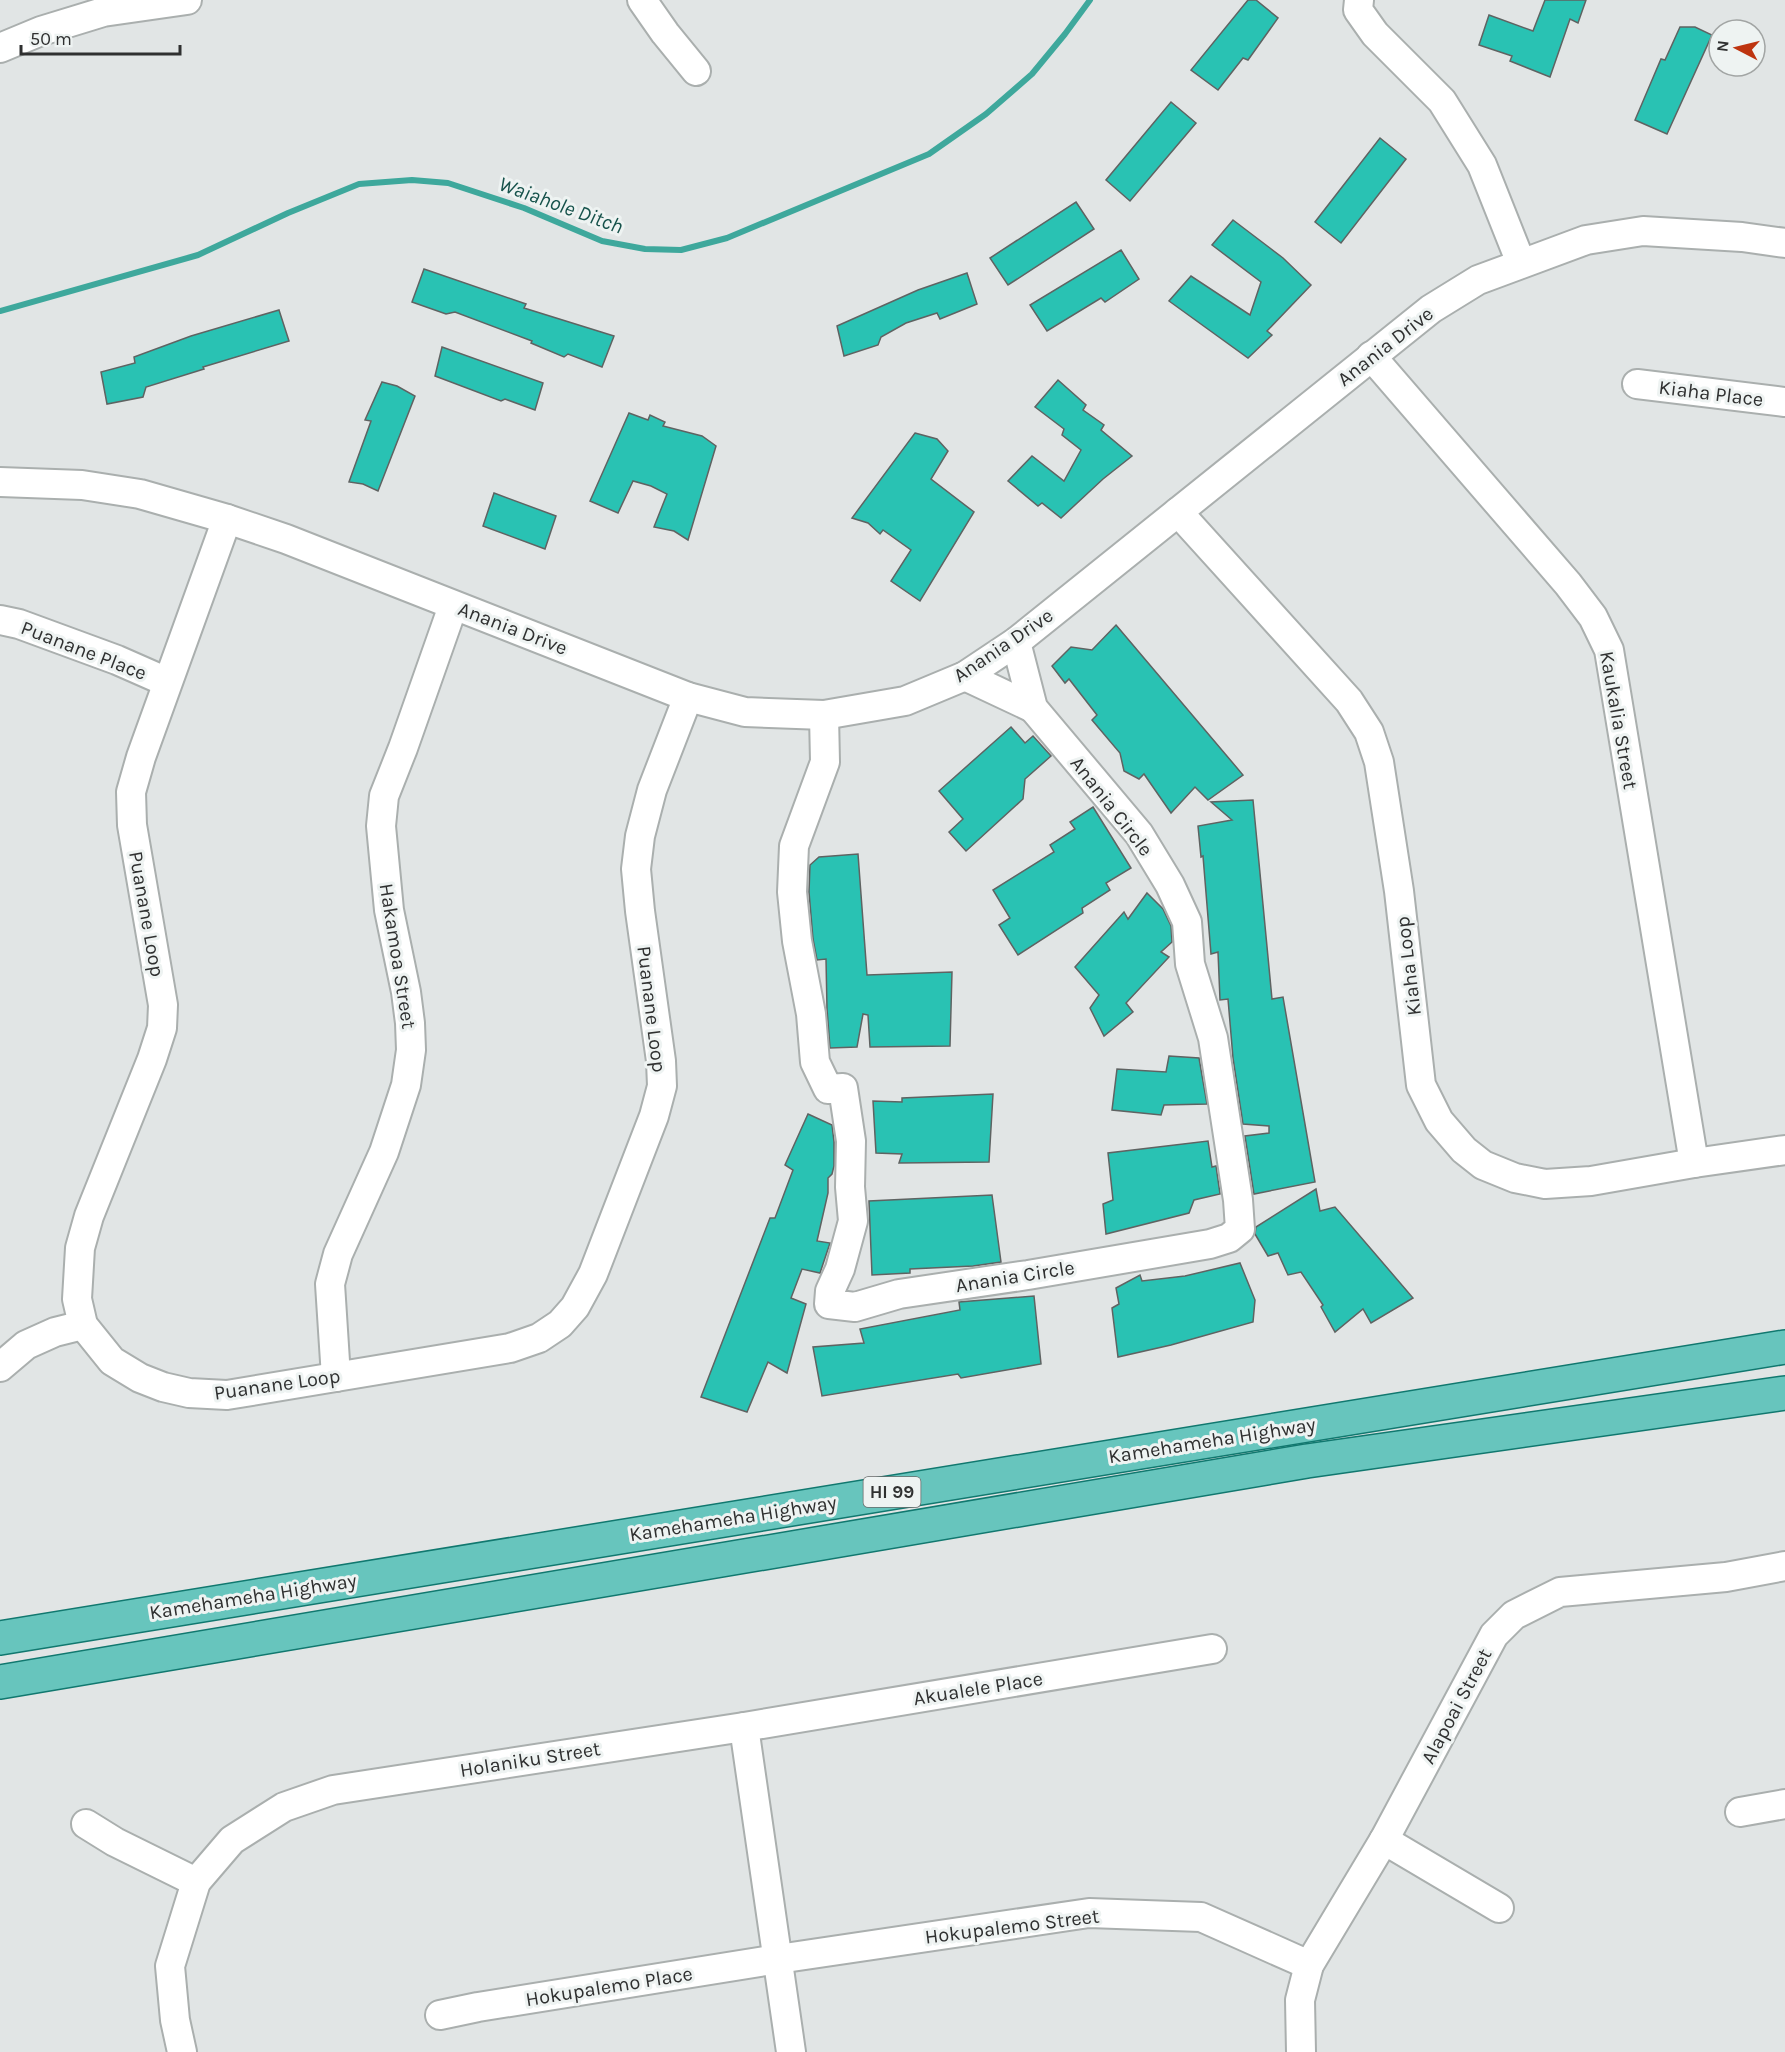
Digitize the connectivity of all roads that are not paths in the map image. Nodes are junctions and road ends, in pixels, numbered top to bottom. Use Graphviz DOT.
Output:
graph roads {
  1 [pos="187,0"];
  2 [pos="642,0"];
  3 [pos="1359,0"];
  4 [pos="0,48"];
  5 [pos="696,71"];
  6 [pos="1785,243"];
  7 [pos="1521,263"];
  8 [pos="1371,356"];
  9 [pos="1637,384"];
  10 [pos="1785,402"];
  11 [pos="0,482"];
  12 [pos="1178,512"];
  13 [pos="227,519"];
  14 [pos="453,606"];
  15 [pos="0,620"];
  16 [pos="1016,642"];
  17 [pos="965,676"];
  18 [pos="167,682"];
  19 [pos="688,697"];
  20 [pos="1033,708"];
  21 [pos="824,715"];
  22 [pos="1785,1150"];
  23 [pos="1694,1163"];
  24 [pos="83,1326"];
  25 [pos="1785,1336"];
  26 [pos="1785,1347"];
  27 [pos="0,1367"];
  28 [pos="1646,1369"];
  29 [pos="336,1377"];
  30 [pos="1785,1394"];
  31 [pos="1785,1566"];
  32 [pos="0,1638"];
  33 [pos="1212,1649"];
  34 [pos="0,1682"];
  35 [pos="744,1727"];
  36 [pos="1785,1804"];
  37 [pos="1740,1812"];
  38 [pos="86,1824"];
  39 [pos="1384,1840"];
  40 [pos="196,1882"];
  41 [pos="1499,1908"];
  42 [pos="778,1959"];
  43 [pos="1309,1965"];
  44 [pos="440,2015"];
  45 [pos="182,2052"];
  46 [pos="791,2052"];
  47 [pos="1301,2052"];
  1 -- 4 [label="street"];
  2 -- 5 [label="street"];
  3 -- 7 [label="street"];
  6 -- 7 [label="street, Anania Drive"];
  7 -- 8 [label="street, Anania Drive"];
  8 -- 12 [label="street, Anania Drive"];
  8 -- 23 [label="street, Kaukalia Street"];
  9 -- 10 [label="street, Kiaha Place"];
  11 -- 13 [label="street, Anania Drive"];
  12 -- 16 [label="street, Anania Drive"];
  12 -- 23 [label="street, Kiaha Loop"];
  13 -- 14 [label="street, Anania Drive"];
  13 -- 18 [label="street, Puanane Loop"];
  14 -- 19 [label="street, Anania Drive"];
  14 -- 29 [label="street, Hakamoa Street"];
  15 -- 18 [label="street, Puanane Place"];
  16 -- 17 [label="street, Anania Drive"];
  16 -- 20 [label="street, Anania Circle"];
  17 -- 20 [label="street, Anania Circle"];
  17 -- 21 [label="street, Anania Drive"];
  18 -- 24 [label="street, Puanane Loop"];
  19 -- 21 [label="street, Anania Drive"];
  19 -- 29 [label="street, Puanane Loop"];
  20 -- 21 [label="street, Anania Circle"];
  22 -- 23 [label="street, Kiaha Loop"];
  24 -- 27 [label="street"];
  24 -- 29 [label="street, Puanane Loop"];
  25 -- 28 [label="main road"];
  26 -- 28 [label="main road, Kamehameha Highway / HI 99"];
  28 -- 32 [label="main road, Kamehameha Highway / HI 99"];
  30 -- 34 [label="main road, Kamehameha Highway / HI 99"];
  31 -- 39 [label="street, Alapoai Street"];
  33 -- 35 [label="street, Akualele Place"];
  35 -- 40 [label="street, Holaniku Street"];
  35 -- 42 [label="street"];
  36 -- 37 [label="street"];
  38 -- 40 [label="street"];
  39 -- 41 [label="street"];
  39 -- 43 [label="street, Alapoai Street"];
  40 -- 45 [label="street, Holaniku Street"];
  42 -- 43 [label="street, Hokupalemo Street"];
  42 -- 44 [label="street, Hokupalemo Place"];
  42 -- 46 [label="street"];
  43 -- 47 [label="street, Alapoai Street"];
}
